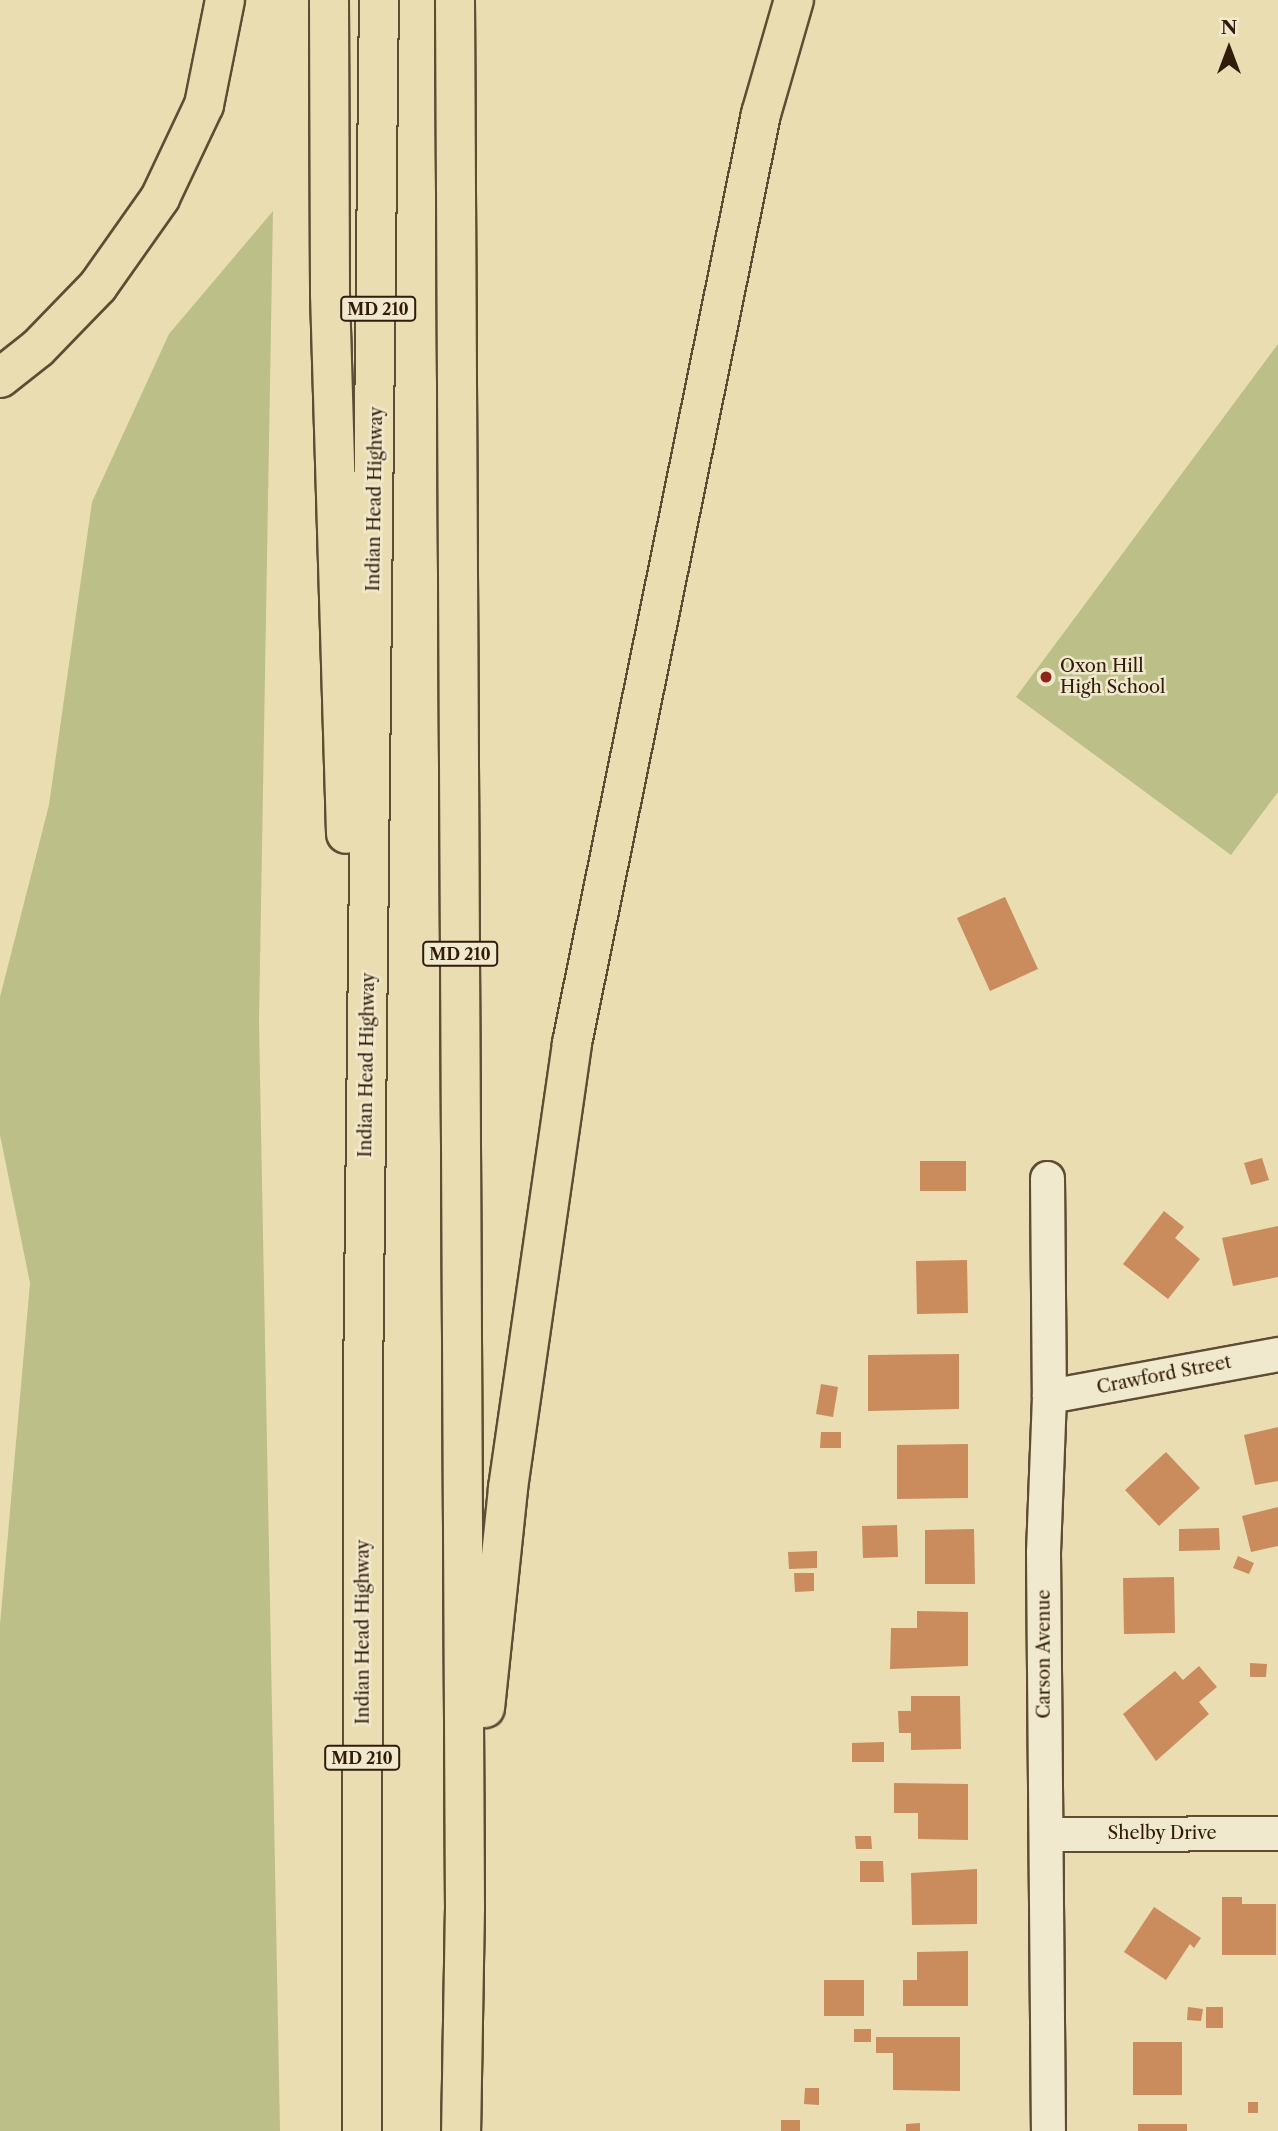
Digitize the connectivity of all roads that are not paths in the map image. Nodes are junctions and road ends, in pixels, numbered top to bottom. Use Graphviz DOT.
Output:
graph roads {
  1 [pos="225,0"];
  2 [pos="329,0"];
  3 [pos="379,0"];
  4 [pos="455,0"];
  5 [pos="774,0"];
  6 [pos="794,0"];
  7 [pos="761,114"];
  8 [pos="0,377"];
  9 [pos="1047,1178"];
  10 [pos="1278,1354"];
  11 [pos="363,1385"];
  12 [pos="1049,1396"];
  13 [pos="1278,1833"];
  14 [pos="1047,1834"];
  15 [pos="465,1907"];
  16 [pos="362,2131"];
  17 [pos="461,2131"];
  18 [pos="1048,2131"];
  1 -- 8 [label="highway"];
  2 -- 11 [label="highway"];
  3 -- 11 [label="highway, Indian Head Highway / MD 210"];
  4 -- 15 [label="highway, MD 210"];
  5 -- 7 [label="highway"];
  6 -- 7 [label="highway"];
  7 -- 15 [label="highway"];
  9 -- 12 [label="street, Carson Avenue"];
  10 -- 12 [label="street, Crawford Street"];
  11 -- 16 [label="highway, Indian Head Highway / MD 210"];
  12 -- 14 [label="street, Carson Avenue"];
  13 -- 14 [label="street, Shelby Drive"];
  14 -- 18 [label="street, Carson Avenue"];
  15 -- 17 [label="highway, MD 210"];
}
